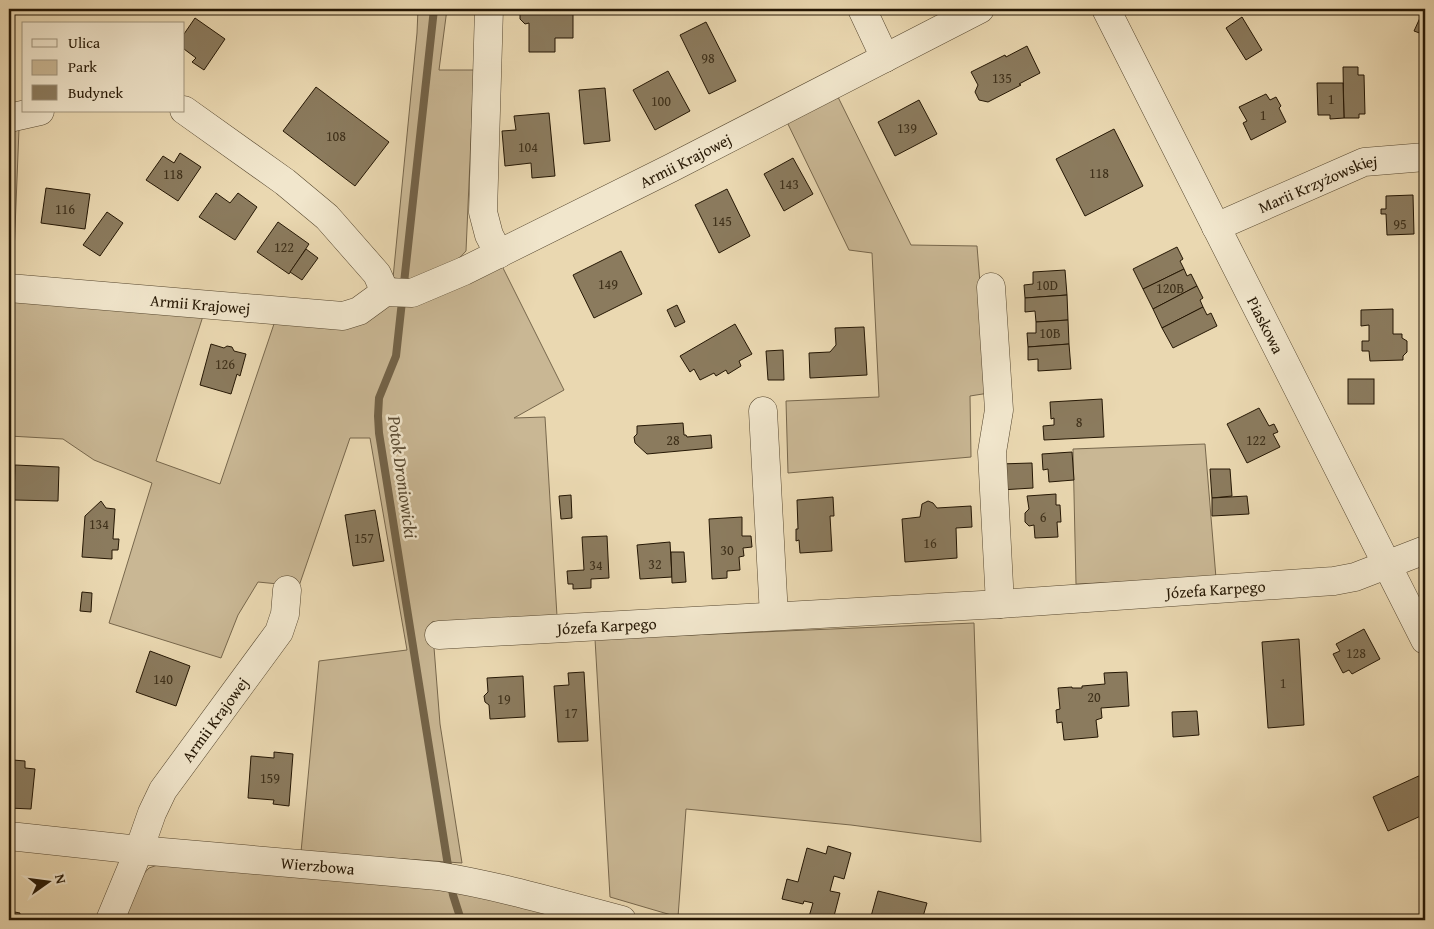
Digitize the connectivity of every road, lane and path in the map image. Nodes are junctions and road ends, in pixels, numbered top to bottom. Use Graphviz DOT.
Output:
graph roads {
  1 [pos="489,9"];
  2 [pos="862,9"];
  3 [pos="980,9"];
  4 [pos="1106,9"];
  5 [pos="885,58"];
  6 [pos="185,111"];
  7 [pos="36,112"];
  8 [pos="9,118"];
  9 [pos="1425,157"];
  10 [pos="1216,227"];
  11 [pos="499,254"];
  12 [pos="992,287"];
  13 [pos="9,288"];
  14 [pos="398,292"];
  15 [pos="763,411"];
  16 [pos="1425,550"];
  17 [pos="1387,565"];
  18 [pos="287,590"];
  19 [pos="1000,604"];
  20 [pos="774,616"];
  21 [pos="439,635"];
  22 [pos="1425,640"];
  23 [pos="9,836"];
  24 [pos="139,850"];
  25 [pos="110,920"];
  26 [pos="622,920"];
  1 -- 11 [label="street"];
  2 -- 5 [label="street"];
  3 -- 5 [label="street, Armii Krajowej"];
  4 -- 10 [label="street, Piaskowa"];
  5 -- 11 [label="street, Armii Krajowej"];
  6 -- 14 [label="street"];
  7 -- 8 [label="street"];
  9 -- 10 [label="street, Marii Krzyżowskiej"];
  10 -- 17 [label="street, Piaskowa"];
  11 -- 14 [label="street, Armii Krajowej"];
  12 -- 19 [label="street"];
  13 -- 14 [label="street, Armii Krajowej"];
  15 -- 20 [label="street"];
  16 -- 17 [label="street, Józefa Karpego"];
  17 -- 19 [label="street, Józefa Karpego"];
  17 -- 22 [label="street, Piaskowa"];
  18 -- 24 [label="street, Armii Krajowej"];
  19 -- 20 [label="street, Józefa Karpego"];
  20 -- 21 [label="street, Józefa Karpego"];
  23 -- 24 [label="street, Wierzbowa"];
  24 -- 25 [label="street, Armii Krajowej"];
  24 -- 26 [label="street, Wierzbowa"];
}
